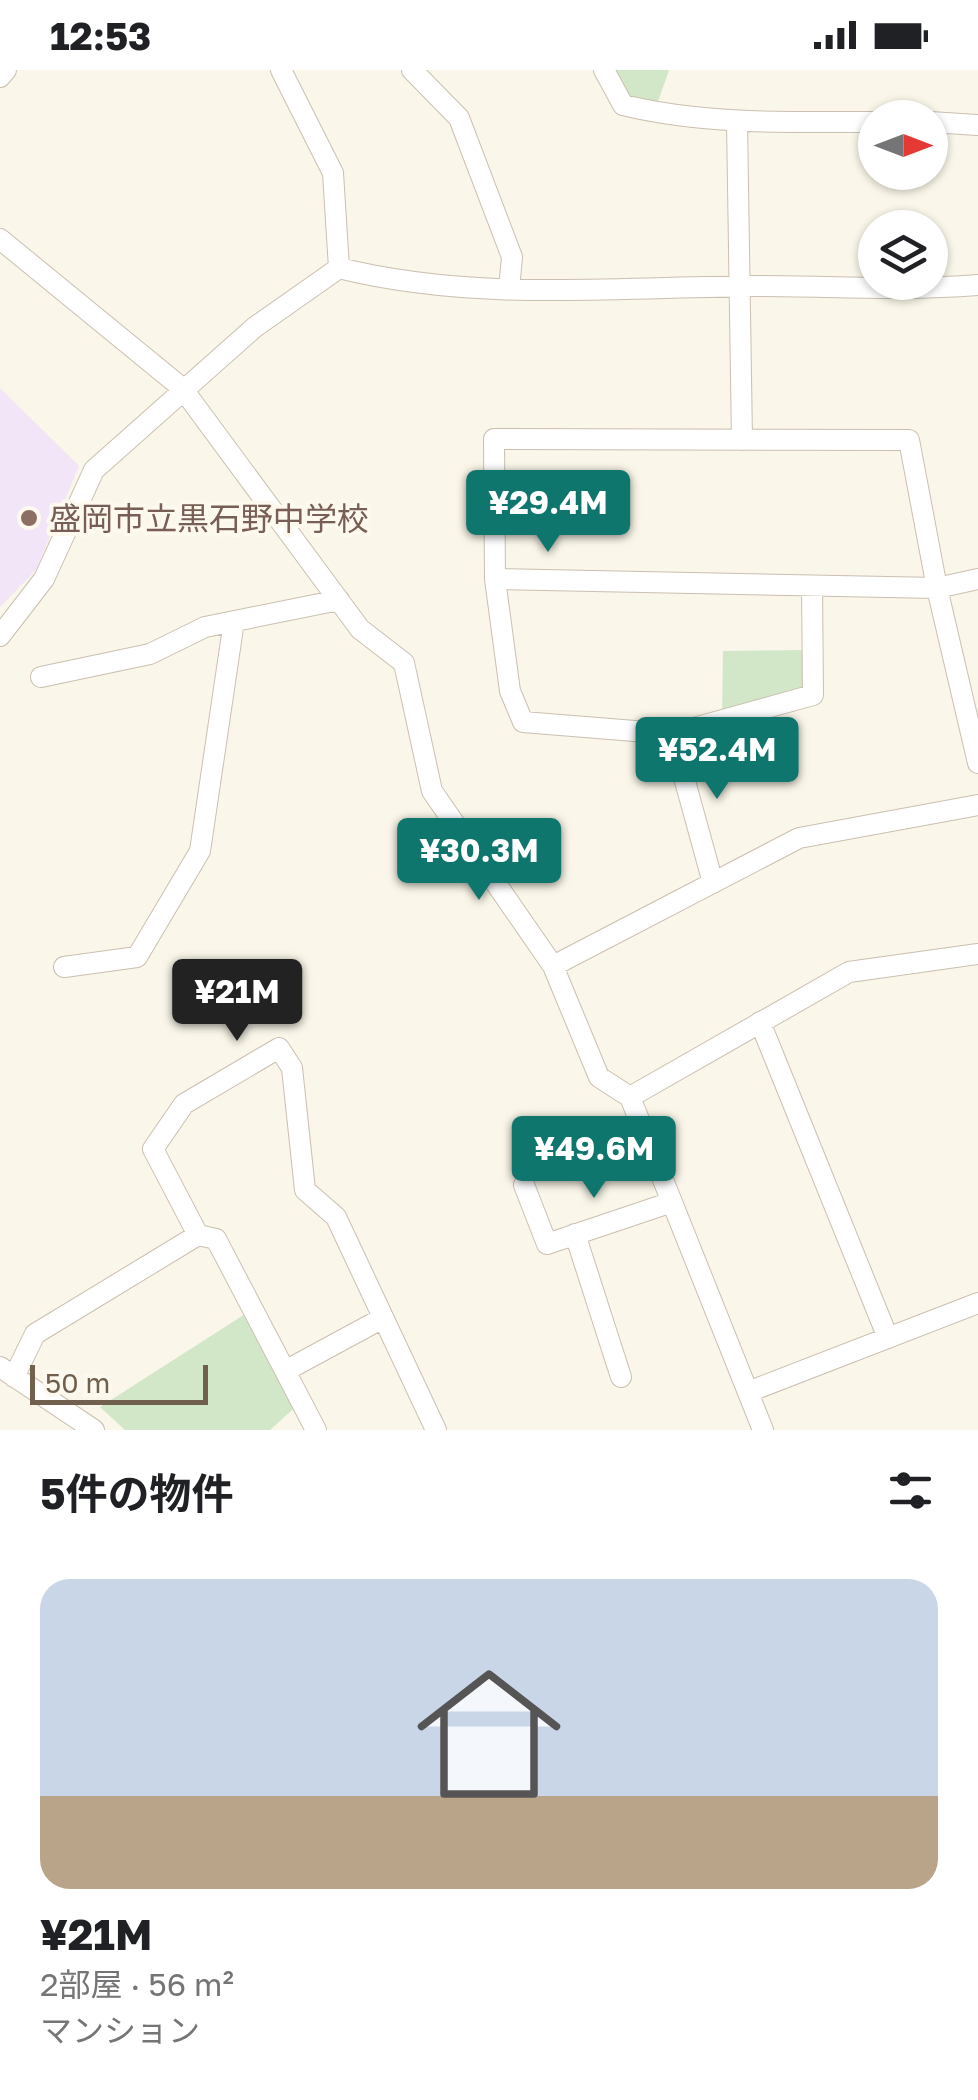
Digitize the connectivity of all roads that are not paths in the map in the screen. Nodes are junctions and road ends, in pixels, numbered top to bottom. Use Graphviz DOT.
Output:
graph roads {
  1 [pos="6,70"];
  2 [pos="281,70"];
  3 [pos="412,70"];
  4 [pos="604,70"];
  5 [pos="0,78"];
  6 [pos="737,121"];
  7 [pos="858,122"];
  8 [pos="948,123"];
  9 [pos="978,125"];
  10 [pos="0,239"];
  11 [pos="339,268"];
  12 [pos="978,285"];
  13 [pos="742,286"];
  14 [pos="509,289"];
  15 [pos="182,388"];
  16 [pos="742,440"];
  17 [pos="495,579"];
  18 [pos="978,580"];
  19 [pos="812,586"];
  20 [pos="938,588"];
  21 [pos="339,600"];
  22 [pos="234,622"];
  23 [pos="0,636"];
  24 [pos="40,677"];
  25 [pos="672,734"];
  26 [pos="978,763"];
  27 [pos="978,805"];
  28 [pos="713,883"];
  29 [pos="978,954"];
  30 [pos="553,966"];
  31 [pos="64,967"];
  32 [pos="760,1022"];
  33 [pos="630,1096"];
  34 [pos="524,1185"];
  35 [pos="672,1202"];
  36 [pos="575,1234"];
  37 [pos="198,1235"];
  38 [pos="978,1303"];
  39 [pos="383,1318"];
  40 [pos="888,1338"];
  41 [pos="285,1371"];
  42 [pos="7,1372"];
  43 [pos="621,1378"];
  44 [pos="748,1392"];
  45 [pos="94,1430"];
  46 [pos="316,1430"];
  47 [pos="436,1430"];
  48 [pos="763,1430"];
  1 -- 5 [label="street"];
  2 -- 11 [label="street"];
  3 -- 14 [label="street"];
  4 -- 6 [label="street"];
  6 -- 7 [label="street"];
  6 -- 13 [label="street"];
  8 -- 9 [label="street"];
  10 -- 15 [label="street"];
  11 -- 14 [label="street"];
  11 -- 15 [label="street"];
  12 -- 13 [label="street"];
  13 -- 14 [label="street"];
  13 -- 16 [label="street"];
  15 -- 21 [label="street"];
  15 -- 23 [label="street"];
  16 -- 17 [label="street"];
  16 -- 20 [label="street"];
  17 -- 19 [label="street"];
  17 -- 25 [label="street"];
  18 -- 20 [label="street"];
  19 -- 20 [label="street"];
  19 -- 25 [label="street"];
  20 -- 26 [label="street"];
  21 -- 22 [label="street"];
  21 -- 30 [label="street"];
  22 -- 24 [label="street"];
  22 -- 31 [label="street"];
  25 -- 28 [label="street"];
  27 -- 28 [label="street"];
  28 -- 30 [label="street"];
  29 -- 32 [label="street"];
  30 -- 33 [label="street"];
  32 -- 33 [label="street"];
  32 -- 40 [label="street"];
  33 -- 35 [label="street"];
  34 -- 36 [label="street"];
  35 -- 36 [label="street"];
  35 -- 44 [label="street"];
  36 -- 43 [label="street"];
  37 -- 39 [label="street"];
  37 -- 41 [label="street"];
  37 -- 42 [label="street"];
  38 -- 40 [label="street"];
  39 -- 41 [label="street"];
  39 -- 47 [label="street"];
  40 -- 44 [label="street"];
  41 -- 46 [label="street"];
  42 -- 45 [label="street"];
  44 -- 48 [label="street"];
}
